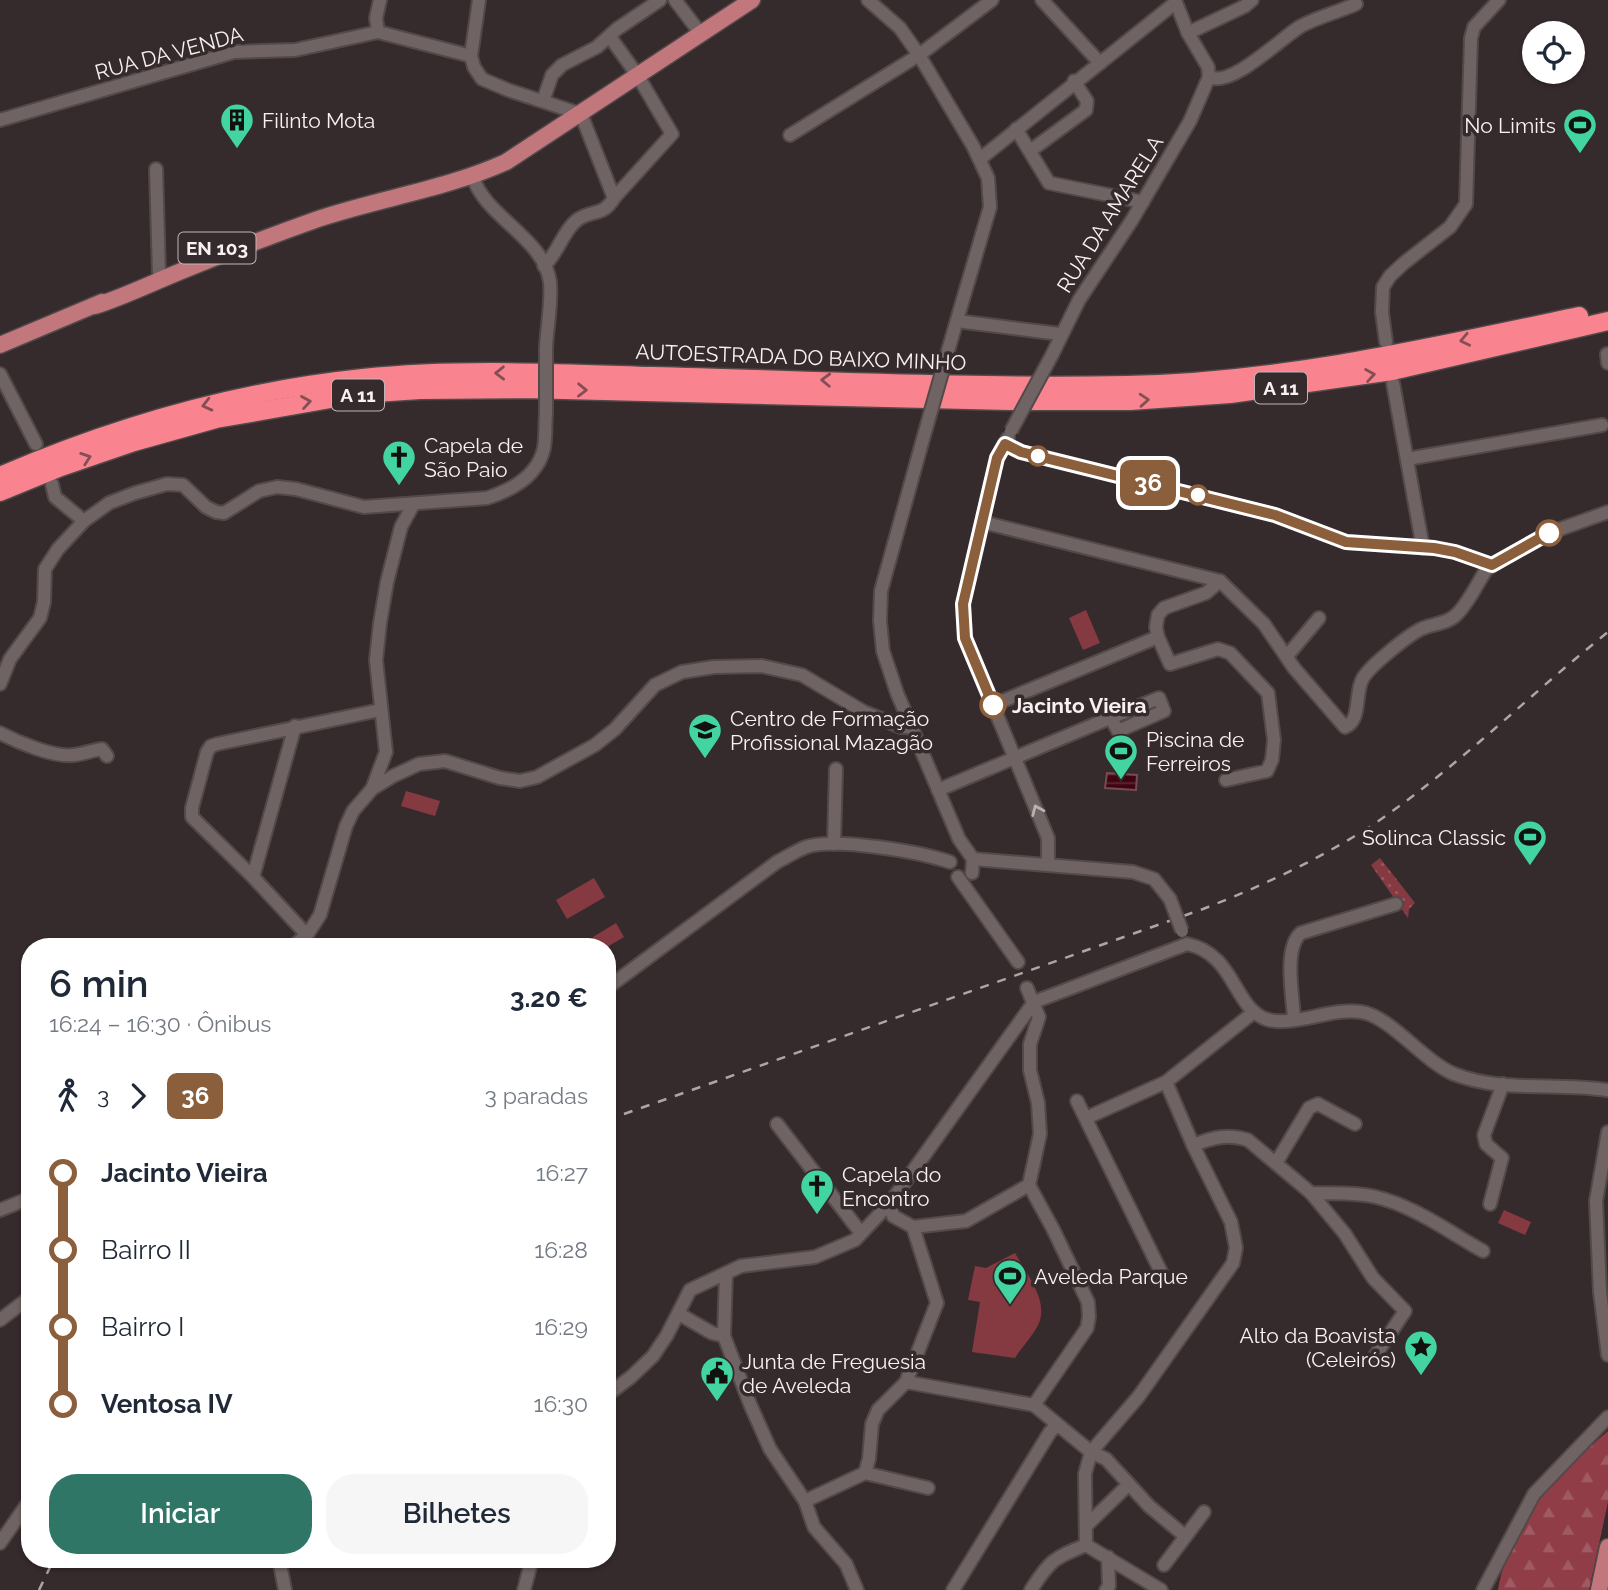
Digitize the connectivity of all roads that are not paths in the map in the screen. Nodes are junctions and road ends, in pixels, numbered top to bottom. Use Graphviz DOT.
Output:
graph roads {
  1 [pos="380,0"];
  2 [pos="478,0"];
  3 [pos="660,0"];
  4 [pos="675,0"];
  5 [pos="752,0"];
  6 [pos="868,0"];
  7 [pos="992,0"];
  8 [pos="1042,0"];
  9 [pos="1252,0"];
  10 [pos="1499,0"];
  11 [pos="1175,1"];
  12 [pos="1356,4"];
  13 [pos="379,32"];
  14 [pos="1188,33"];
  15 [pos="701,34"];
  16 [pos="610,37"];
  17 [pos="919,55"];
  18 [pos="471,56"];
  19 [pos="1100,63"];
  20 [pos="638,76"];
  21 [pos="1209,77"];
  22 [pos="1074,81"];
  23 [pos="543,101"];
  24 [pos="581,114"];
  25 [pos="0,120"];
  26 [pos="1016,129"];
  27 [pos="790,135"];
  28 [pos="1030,151"];
  29 [pos="980,159"];
  30 [pos="156,169"];
  31 [pos="473,177"];
  32 [pos="614,198"];
  33 [pos="1143,202"];
  34 [pos="346,211"];
  35 [pos="544,266"];
  36 [pos="159,273"];
  37 [pos="95,306"];
  38 [pos="1608,310"];
  39 [pos="957,321"];
  40 [pos="1608,321"];
  41 [pos="1608,327"];
  42 [pos="1060,334"];
  43 [pos="1386,342"];
  44 [pos="0,345"];
  45 [pos="1483,351"];
  46 [pos="0,374"];
  47 [pos="1393,383"];
  48 [pos="1602,425"];
  49 [pos="36,444"];
  50 [pos="1005,444"];
  51 [pos="1407,459"];
  52 [pos="0,476"];
  53 [pos="52,484"];
  54 [pos="0,492"];
  55 [pos="413,505"];
  56 [pos="1608,512"];
  57 [pos="84,521"];
  58 [pos="982,522"];
  59 [pos="1423,548"];
  60 [pos="1492,565"];
  61 [pos="1220,581"];
  62 [pos="1319,618"];
  63 [pos="1158,637"];
  64 [pos="1287,656"];
  65 [pos="0,684"];
  66 [pos="993,705"];
  67 [pos="380,710"];
  68 [pos="1111,718"];
  69 [pos="295,726"];
  70 [pos="911,727"];
  71 [pos="0,733"];
  72 [pos="386,751"];
  73 [pos="107,756"];
  74 [pos="1014,758"];
  75 [pos="406,769"];
  76 [pos="835,769"];
  77 [pos="1226,780"];
  78 [pos="372,789"];
  79 [pos="938,790"];
  80 [pos="959,839"];
  81 [pos="834,844"];
  82 [pos="952,859"];
  83 [pos="971,862"];
  84 [pos="1048,865"];
  85 [pos="253,877"];
  86 [pos="958,877"];
  87 [pos="1396,904"];
  88 [pos="307,934"];
  89 [pos="302,938"];
  90 [pos="1187,944"];
  91 [pos="1018,962"];
  92 [pos="616,981"];
  93 [pos="1027,988"];
  94 [pos="1034,1002"];
  95 [pos="1254,1012"];
  96 [pos="1294,1019"];
  97 [pos="1166,1082"];
  98 [pos="1503,1084"];
  99 [pos="1608,1090"];
  100 [pos="1077,1101"];
  101 [pos="1086,1118"];
  102 [pos="778,1124"];
  103 [pos="1354,1124"];
  104 [pos="1608,1132"];
  105 [pos="1193,1145"];
  106 [pos="1276,1163"];
  107 [pos="1029,1185"];
  108 [pos="1311,1193"];
  109 [pos="21,1202"];
  110 [pos="1490,1204"];
  111 [pos="0,1210"];
  112 [pos="891,1210"];
  113 [pos="913,1227"];
  114 [pos="863,1231"];
  115 [pos="1483,1251"];
  116 [pos="726,1273"];
  117 [pos="1163,1276"];
  118 [pos="21,1304"];
  119 [pos="679,1314"];
  120 [pos="0,1320"];
  121 [pos="724,1336"];
  122 [pos="1608,1355"];
  123 [pos="1373,1359"];
  124 [pos="906,1382"];
  125 [pos="616,1388"];
  126 [pos="1034,1405"];
  127 [pos="1608,1417"];
  128 [pos="1056,1426"];
  129 [pos="1091,1452"];
  130 [pos="865,1473"];
  131 [pos="928,1488"];
  132 [pos="1124,1489"];
  133 [pos="805,1501"];
  134 [pos="1204,1512"];
  135 [pos="21,1513"];
  136 [pos="1087,1525"];
  137 [pos="1185,1536"];
  138 [pos="0,1543"];
  139 [pos="1086,1545"];
  140 [pos="1608,1547"];
  141 [pos="1108,1557"];
  142 [pos="1164,1565"];
  143 [pos="281,1568"];
  144 [pos="530,1568"];
  145 [pos="1110,1589"];
  146 [pos="285,1590"];
  147 [pos="524,1590"];
  148 [pos="857,1590"];
  149 [pos="953,1590"];
  150 [pos="1031,1590"];
  151 [pos="1161,1590"];
  152 [pos="1483,1590"];
  153 [pos="1599,1590"];
  1 -- 13 [label="street"];
  2 -- 18 [label="street"];
  3 -- 16 [label="street"];
  4 -- 15 [label="street"];
  5 -- 15 [label="main road, EN 103"];
  6 -- 17 [label="street"];
  7 -- 17 [label="street"];
  8 -- 19 [label="street"];
  9 -- 14 [label="street"];
  10 -- 43 [label="street"];
  11 -- 14 [label="street"];
  11 -- 19 [label="street"];
  12 -- 21 [label="street"];
  13 -- 18 [label="street, RUA DA VENDA"];
  13 -- 25 [label="street, RUA DA VENDA"];
  14 -- 21 [label="street"];
  15 -- 20 [label="main road, EN 103"];
  16 -- 20 [label="street"];
  16 -- 23 [label="street"];
  17 -- 27 [label="street"];
  17 -- 29 [label="street"];
  18 -- 23 [label="street"];
  19 -- 22 [label="street"];
  20 -- 24 [label="main road, EN 103"];
  20 -- 32 [label="street"];
  21 -- 33 [label="street, RUA DA AMARELA"];
  22 -- 26 [label="street"];
  22 -- 28 [label="street"];
  23 -- 24 [label="street"];
  24 -- 31 [label="main road, EN 103"];
  24 -- 32 [label="street"];
  26 -- 28 [label="street"];
  26 -- 29 [label="street"];
  28 -- 33 [label="street"];
  29 -- 39 [label="street"];
  30 -- 36 [label="street"];
  31 -- 34 [label="main road, EN 103"];
  31 -- 35 [label="street"];
  32 -- 35 [label="street"];
  33 -- 42 [label="street, RUA DA AMARELA"];
  34 -- 36 [label="main road, EN 103"];
  34 -- 37 [label="main road, EN 103"];
  35 -- 55 [label="street, bridge"];
  36 -- 37 [label="main road, EN 103"];
  37 -- 44 [label="main road, EN 103"];
  38 -- 52 [label="highway, AUTOESTRADA DO BAIXO MINHO / A 11, one-way"];
  39 -- 42 [label="street"];
  39 -- 70 [label="street, bridge"];
  40 -- 45 [label="highway"];
  41 -- 45 [label="highway, A 11"];
  42 -- 50 [label="street, RUA DA AMARELA, bridge"];
  54 -- 45 [label="highway, AUTOESTRADA DO BAIXO MINHO / A 11, one-way"];
  46 -- 49 [label="street"];
  47 -- 51 [label="street"];
  48 -- 51 [label="street"];
  50 -- 58 [label="street, RUA DA AMARELA"];
  50 -- 59 [label="street"];
  51 -- 59 [label="street"];
  53 -- 57 [label="street"];
  55 -- 57 [label="street"];
  55 -- 67 [label="street"];
  56 -- 60 [label="street"];
  57 -- 65 [label="street"];
  58 -- 61 [label="street"];
  58 -- 66 [label="street, RUA DA AMARELA"];
  59 -- 60 [label="street"];
  60 -- 64 [label="street"];
  61 -- 63 [label="street"];
  61 -- 64 [label="street"];
  62 -- 64 [label="street"];
  63 -- 66 [label="street"];
  63 -- 77 [label="street"];
  66 -- 74 [label="street, RUA DA AMARELA"];
  67 -- 69 [label="street"];
  67 -- 72 [label="street"];
  68 -- 74 [label="street"];
  69 -- 85 [label="street"];
  69 -- 85 [label="street"];
  70 -- 75 [label="street"];
  70 -- 79 [label="street"];
  71 -- 73 [label="street"];
  72 -- 75 [label="street"];
  72 -- 78 [label="street"];
  74 -- 79 [label="street"];
  84 -- 74 [label="street, RUA DA AMARELA, one-way"];
  75 -- 78 [label="street"];
  76 -- 81 [label="street"];
  78 -- 88 [label="street"];
  79 -- 80 [label="street"];
  80 -- 82 [label="street"];
  80 -- 83 [label="street"];
  81 -- 82 [label="street"];
  81 -- 92 [label="street"];
  82 -- 83 [label="street"];
  82 -- 86 [label="street"];
  83 -- 84 [label="street"];
  83 -- 86 [label="street"];
  84 -- 90 [label="street, bridge"];
  85 -- 88 [label="street"];
  86 -- 91 [label="street"];
  87 -- 96 [label="street"];
  88 -- 89 [label="street"];
  90 -- 94 [label="street"];
  90 -- 95 [label="street"];
  93 -- 94 [label="street"];
  94 -- 107 [label="street"];
  94 -- 112 [label="street"];
  95 -- 96 [label="street"];
  95 -- 97 [label="street"];
  96 -- 98 [label="street"];
  97 -- 101 [label="street"];
  97 -- 105 [label="street"];
  98 -- 99 [label="street"];
  98 -- 110 [label="street"];
  100 -- 101 [label="street"];
  101 -- 117 [label="street"];
  102 -- 114 [label="street"];
  103 -- 106 [label="street"];
  104 -- 122 [label="street"];
  105 -- 106 [label="street"];
  105 -- 129 [label="street"];
  106 -- 108 [label="street"];
  107 -- 113 [label="street"];
  107 -- 126 [label="street"];
  108 -- 115 [label="street"];
  108 -- 123 [label="street"];
  109 -- 111 [label="street"];
  112 -- 113 [label="street"];
  112 -- 114 [label="street"];
  113 -- 124 [label="street"];
  114 -- 116 [label="street"];
  116 -- 119 [label="street"];
  116 -- 121 [label="street"];
  118 -- 120 [label="street"];
  119 -- 121 [label="street"];
  119 -- 125 [label="street"];
  121 -- 133 [label="street"];
  124 -- 126 [label="street"];
  124 -- 130 [label="street"];
  126 -- 128 [label="street"];
  127 -- 152 [label="street"];
  128 -- 129 [label="street"];
  128 -- 149 [label="street"];
  129 -- 136 [label="street"];
  129 -- 137 [label="street"];
  130 -- 131 [label="street"];
  130 -- 133 [label="street"];
  132 -- 136 [label="street"];
  133 -- 148 [label="street"];
  134 -- 137 [label="street"];
  135 -- 138 [label="street"];
  136 -- 139 [label="street"];
  137 -- 142 [label="street"];
  139 -- 141 [label="street"];
  139 -- 150 [label="street"];
  140 -- 153 [label="main road"];
  141 -- 145 [label="street"];
  141 -- 151 [label="street"];
  143 -- 146 [label="street"];
  144 -- 147 [label="street"];
}
